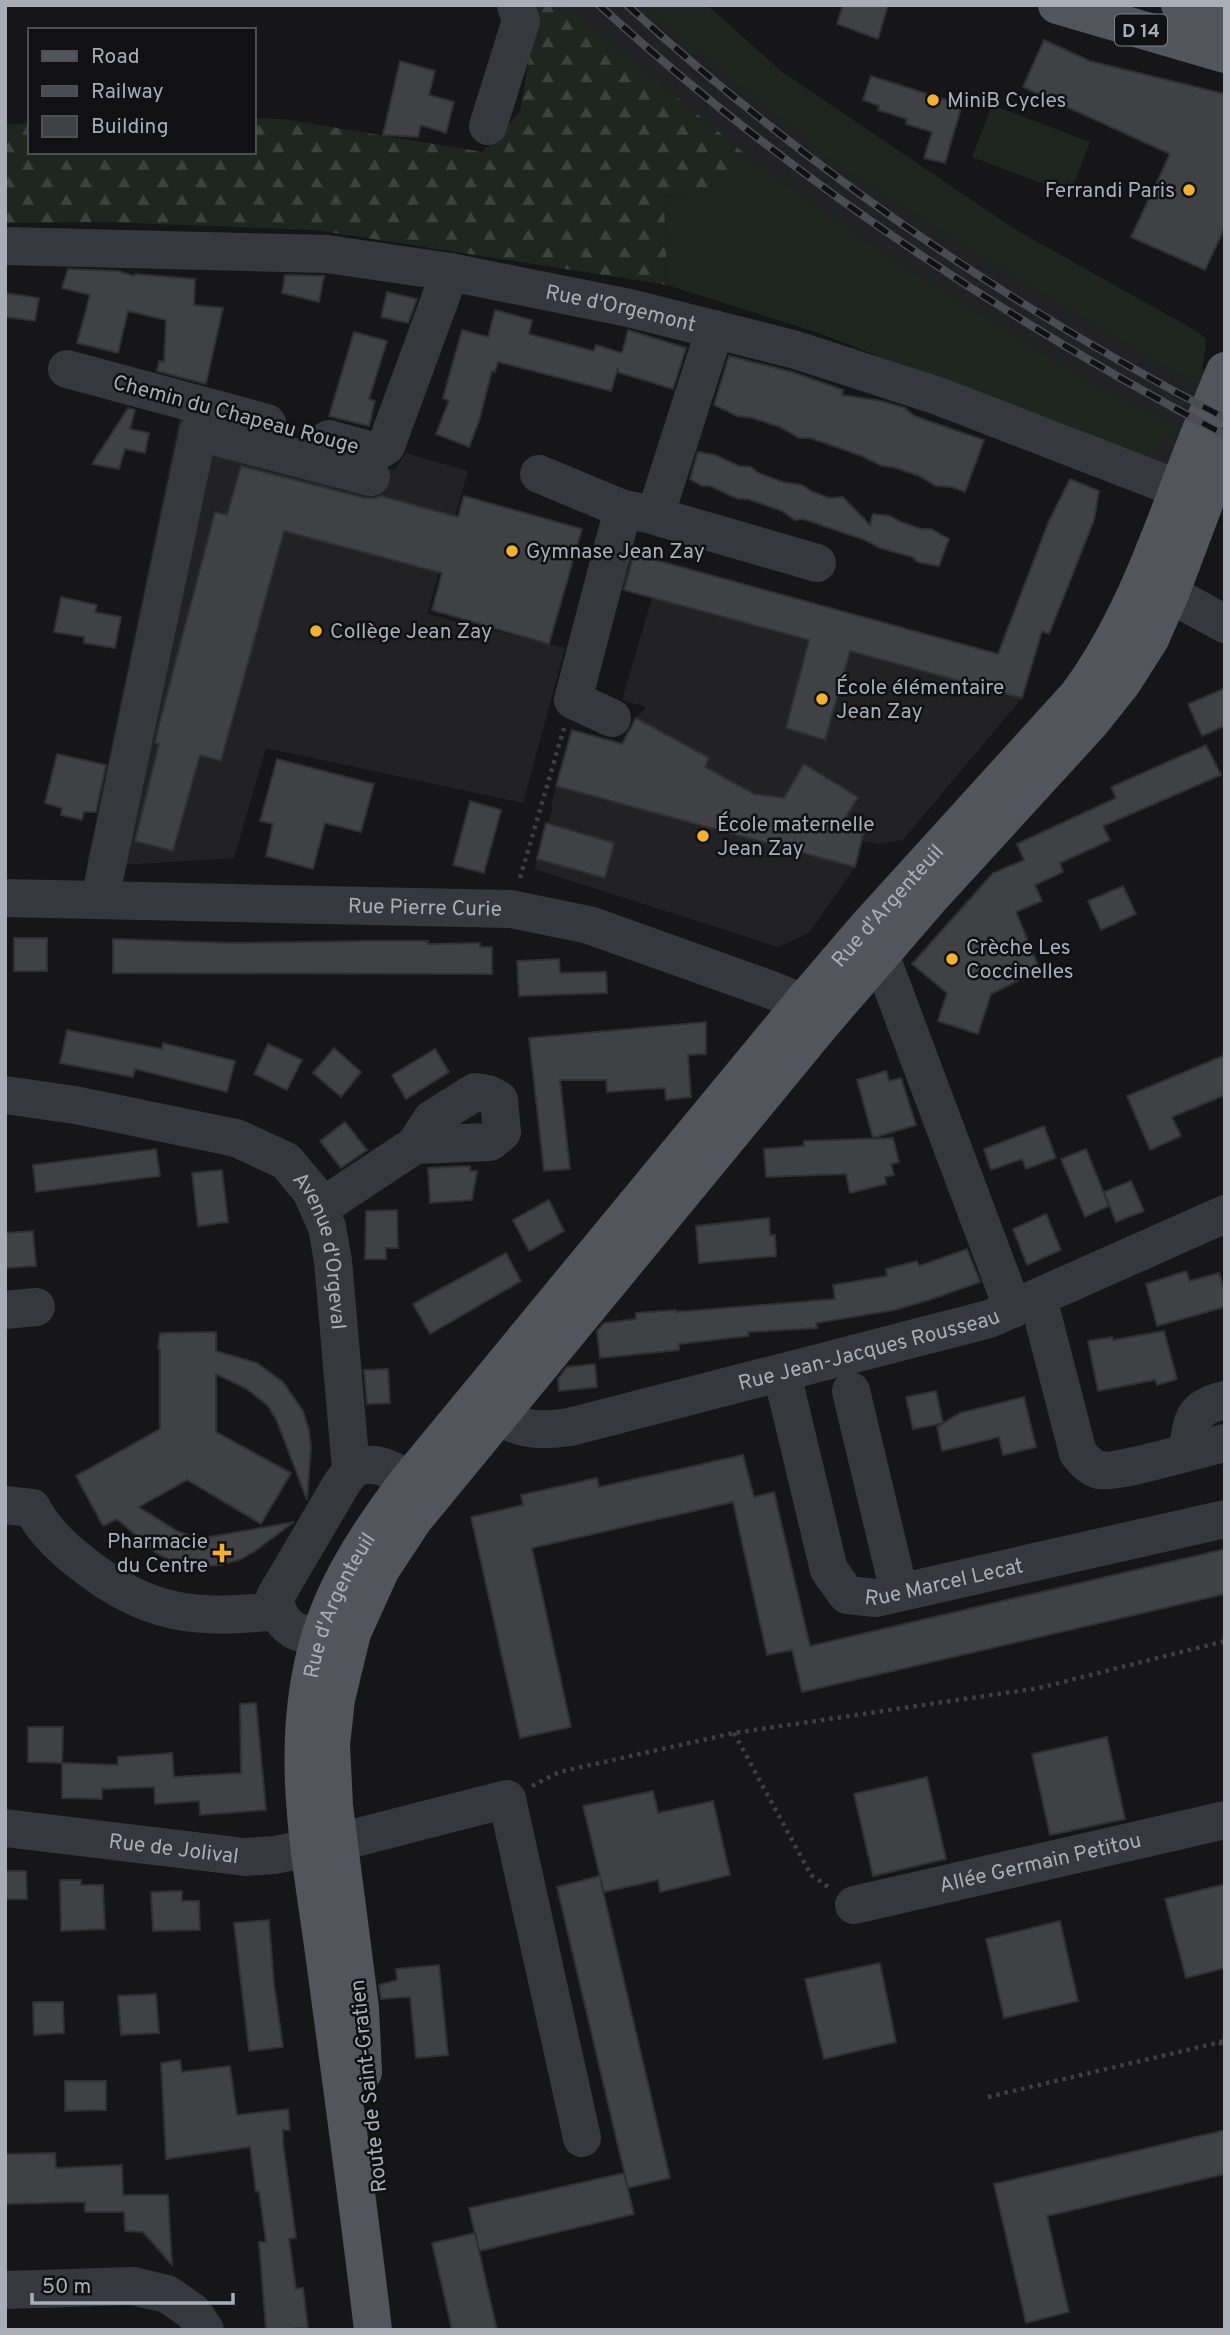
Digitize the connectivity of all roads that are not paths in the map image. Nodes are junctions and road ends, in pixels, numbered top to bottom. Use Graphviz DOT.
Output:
graph roads {
  1 [pos="516,5"];
  2 [pos="1057,5"];
  3 [pos="1136,5"];
  4 [pos="1180,5"];
  5 [pos="1225,18"];
  6 [pos="1225,32"];
  7 [pos="1225,54"];
  8 [pos="488,126"];
  9 [pos="5,246"];
  10 [pos="450,272"];
  11 [pos="715,330"];
  12 [pos="67,369"];
  13 [pos="1225,371"];
  14 [pos="1225,449"];
  15 [pos="539,474"];
  16 [pos="371,477"];
  17 [pos="1195,488"];
  18 [pos="639,512"];
  19 [pos="1156,550"];
  20 [pos="817,562"];
  21 [pos="1170,594"];
  22 [pos="1225,624"];
  23 [pos="612,718"];
  24 [pos="5,898"];
  25 [pos="100,899"];
  26 [pos="881,957"];
  27 [pos="812,1012"];
  28 [pos="489,1080"];
  29 [pos="5,1095"];
  30 [pos="320,1208"];
  31 [pos="1225,1214"];
  32 [pos="1026,1303"];
  33 [pos="782,1374"];
  34 [pos="851,1391"];
  35 [pos="1225,1400"];
  36 [pos="487,1408"];
  37 [pos="1225,1443"];
  38 [pos="1188,1451"];
  39 [pos="355,1468"];
  40 [pos="420,1490"];
  41 [pos="5,1505"];
  42 [pos="1225,1519"];
  43 [pos="899,1592"];
  44 [pos="276,1611"];
  45 [pos="358,1617"];
  46 [pos="321,1633"];
  47 [pos="1225,1820"];
  48 [pos="5,1828"];
  49 [pos="325,1845"];
  50 [pos="854,1905"];
  51 [pos="582,2138"];
  52 [pos="5,2290"];
  53 [pos="205,2330"];
  54 [pos="373,2330"];
  55 [pos="397,2330"];
  1 -- 8 [label="street"];
  2 -- 7 [label="main road, D 14"];
  3 -- 6 [label="main road, D 14"];
  4 -- 5 [label="main road, D 14"];
  9 -- 10 [label="street, Rue d'Orgemont"];
  10 -- 11 [label="street, Rue d'Orgemont"];
  10 -- 12 [label="street, Chemin du Chapeau Rouge"];
  11 -- 17 [label="street, Rue d'Orgemont"];
  11 -- 18 [label="street"];
  13 -- 17 [label="main road, Rue d'Argenteuil"];
  14 -- 17 [label="main road, Rue d'Argenteuil"];
  15 -- 18 [label="street"];
  16 -- 25 [label="street"];
  17 -- 19 [label="main road, Rue d'Argenteuil"];
  17 -- 21 [label="main road, Rue d'Argenteuil"];
  18 -- 20 [label="street"];
  18 -- 23 [label="street"];
  19 -- 21 [label="street"];
  19 -- 27 [label="main road, Rue d'Argenteuil"];
  21 -- 22 [label="street"];
  21 -- 26 [label="main road, Rue d'Argenteuil"];
  24 -- 25 [label="street, Rue Pierre Curie"];
  25 -- 27 [label="street, Rue Pierre Curie"];
  26 -- 27 [label="main road, Rue d'Argenteuil"];
  26 -- 32 [label="street, Rue d'Argenteuil"];
  27 -- 36 [label="main road, Rue d'Argenteuil"];
  28 -- 30 [label="street"];
  29 -- 30 [label="street, Avenue d'Orgeval"];
  30 -- 39 [label="street, Avenue d'Orgeval"];
  31 -- 32 [label="street, Rue Jean-Jacques Rousseau"];
  32 -- 33 [label="street, Rue Jean-Jacques Rousseau"];
  32 -- 38 [label="street, Rue d'Argenteuil"];
  33 -- 36 [label="street, Rue Jean-Jacques Rousseau"];
  33 -- 43 [label="street, Rue Marcel Lecat"];
  34 -- 43 [label="street"];
  35 -- 38 [label="street"];
  36 -- 40 [label="main road, Rue d'Argenteuil"];
  37 -- 38 [label="street"];
  39 -- 40 [label="street"];
  39 -- 44 [label="street"];
  40 -- 45 [label="main road, Rue d'Argenteuil"];
  40 -- 46 [label="main road, Rue d'Argenteuil"];
  41 -- 44 [label="street"];
  42 -- 43 [label="street, Rue Marcel Lecat"];
  44 -- 46 [label="street"];
  45 -- 46 [label="street"];
  45 -- 49 [label="main road, Rue d'Argenteuil"];
  46 -- 49 [label="main road, Rue d'Argenteuil"];
  47 -- 50 [label="street, Allée Germain Petitou"];
  48 -- 49 [label="street, Rue de Jolival"];
  49 -- 51 [label="street, Rue de Jolival"];
  49 -- 54 [label="main road, Route de Saint-Gratien"];
  49 -- 55 [label="main road, Route de Saint-Gratien"];
  52 -- 53 [label="street"];
}
